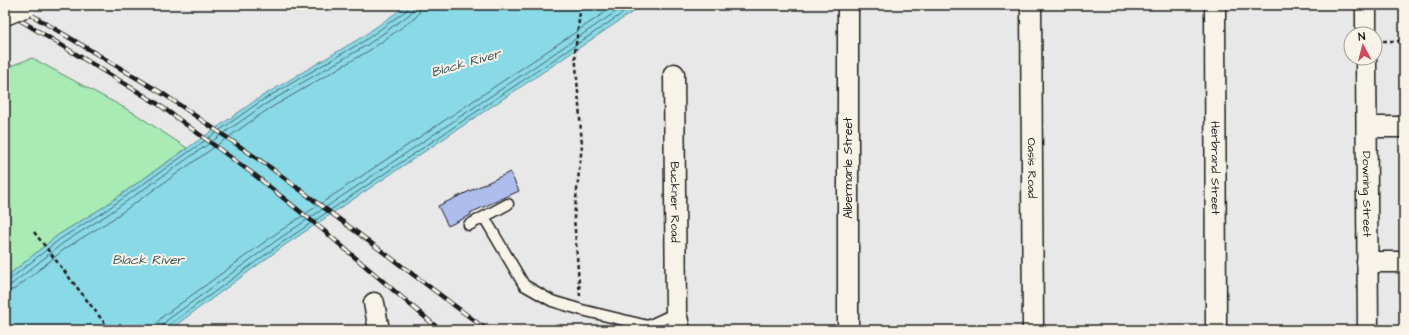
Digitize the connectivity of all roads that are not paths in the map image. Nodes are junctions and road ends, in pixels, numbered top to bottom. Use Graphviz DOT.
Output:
graph roads {
  1 [pos="27,5"];
  2 [pos="848,5"];
  3 [pos="1031,5"];
  4 [pos="1215,5"];
  5 [pos="1366,5"];
  6 [pos="5,14"];
  7 [pos="1371,26"];
  8 [pos="1366,66"];
  9 [pos="674,74"];
  10 [pos="1366,127"];
  11 [pos="1404,127"];
  12 [pos="508,204"];
  13 [pos="484,217"];
  14 [pos="469,225"];
  15 [pos="1367,262"];
  16 [pos="1404,262"];
  17 [pos="374,303"];
  18 [pos="678,321"];
  19 [pos="379,330"];
  20 [pos="848,330"];
  21 [pos="1033,330"];
  22 [pos="1216,330"];
  23 [pos="1368,330"];
  1 -- 6 [label="highway, bridge"];
  2 -- 20 [label="street, Albermarle Street"];
  3 -- 21 [label="street, Oasis Road"];
  4 -- 22 [label="street, Herbrand Street"];
  5 -- 7 [label="street"];
  8 -- 10 [label="street, Downing Street"];
  9 -- 18 [label="street, Buckner Road"];
  10 -- 11 [label="street"];
  10 -- 15 [label="street, Downing Street"];
  12 -- 13 [label="lane"];
  13 -- 14 [label="lane"];
  13 -- 18 [label="lane"];
  15 -- 16 [label="street"];
  15 -- 23 [label="street, Downing Street"];
  17 -- 19 [label="street"];
}
